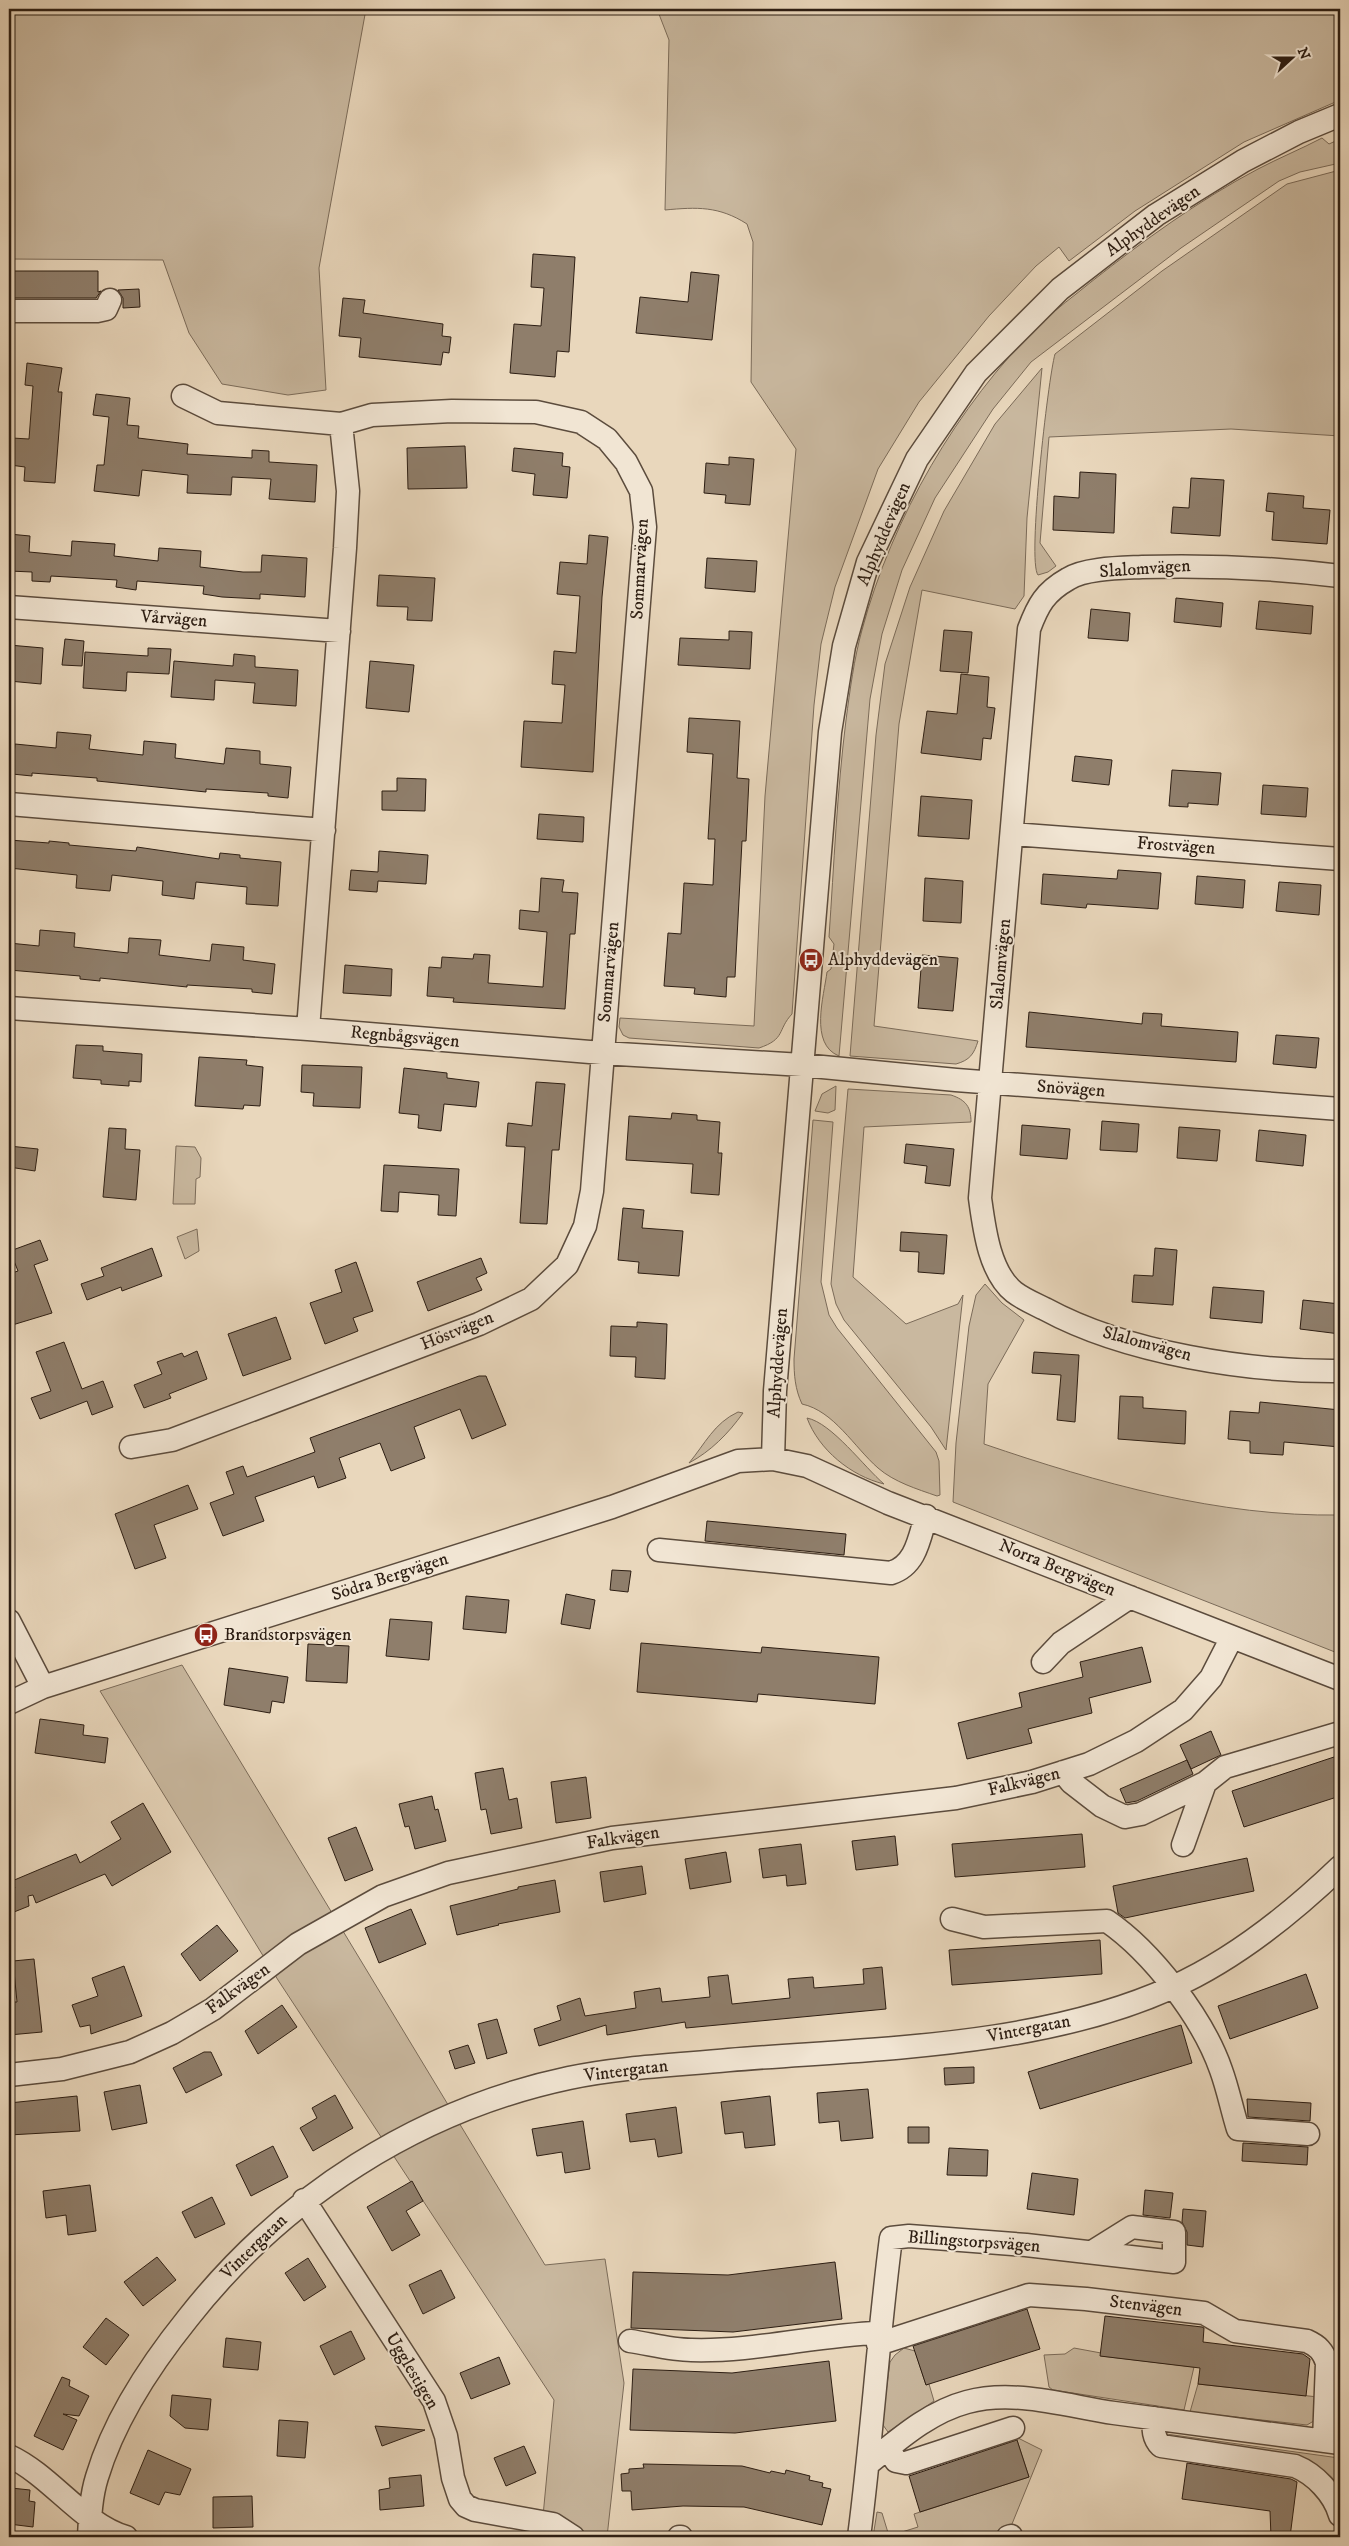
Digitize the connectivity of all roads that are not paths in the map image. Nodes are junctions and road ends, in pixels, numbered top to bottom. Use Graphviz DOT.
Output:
graph roads {
  1 [pos="1340,116"];
  2 [pos="110,300"];
  3 [pos="9,311"];
  4 [pos="183,396"];
  5 [pos="341,424"];
  6 [pos="1340,576"];
  7 [pos="9,607"];
  8 [pos="338,631"];
  9 [pos="9,804"];
  10 [pos="324,830"];
  11 [pos="1012,834"];
  12 [pos="1340,858"];
  13 [pos="9,1008"];
  14 [pos="308,1029"];
  15 [pos="602,1053"];
  16 [pos="802,1065"];
  17 [pos="991,1082"];
  18 [pos="1340,1109"];
  19 [pos="1340,1372"];
  20 [pos="131,1447"];
  21 [pos="773,1459"];
  22 [pos="926,1516"];
  23 [pos="659,1550"];
  24 [pos="1130,1597"];
  25 [pos="9,1621"];
  26 [pos="1232,1637"];
  27 [pos="1043,1662"];
  28 [pos="1340,1679"];
  29 [pos="43,1687"];
  30 [pos="9,1703"];
  31 [pos="1340,1733"];
  32 [pos="1063,1772"];
  33 [pos="1205,1783"];
  34 [pos="1182,1845"];
  35 [pos="1340,1867"];
  36 [pos="952,1919"];
  37 [pos="1174,1987"];
  38 [pos="9,2075"];
  39 [pos="1308,2134"];
  40 [pos="304,2200"];
  41 [pos="1092,2252"];
  42 [pos="878,2338"];
  43 [pos="630,2341"];
  44 [pos="1154,2418"];
  45 [pos="1013,2428"];
  46 [pos="1332,2442"];
  47 [pos="888,2448"];
  48 [pos="9,2456"];
  49 [pos="868,2464"];
  50 [pos="1340,2515"];
  51 [pos="89,2527"];
  52 [pos="126,2537"];
  53 [pos="573,2537"];
  54 [pos="859,2537"];
  1 -- 16 [label="street, Alphyddevägen"];
  2 -- 3 [label="street"];
  4 -- 5 [label="street, Sommarvägen"];
  5 -- 8 [label="street"];
  5 -- 15 [label="street, Sommarvägen"];
  6 -- 11 [label="street, Slalomvägen"];
  7 -- 8 [label="street, Vårvägen"];
  8 -- 10 [label="street"];
  9 -- 10 [label="street"];
  10 -- 14 [label="street"];
  11 -- 12 [label="street, Frostvägen"];
  11 -- 17 [label="street, Slalomvägen"];
  13 -- 14 [label="street, Regnbågsvägen"];
  14 -- 15 [label="street, Regnbågsvägen"];
  15 -- 16 [label="street, Regnbågsvägen"];
  15 -- 20 [label="street, Höstvägen"];
  16 -- 17 [label="street, Snövägen"];
  16 -- 21 [label="street, Alphyddevägen"];
  17 -- 18 [label="street, Snövägen"];
  17 -- 19 [label="street, Slalomvägen"];
  21 -- 22 [label="street, Norra Bergvägen"];
  21 -- 29 [label="street, Södra Bergvägen"];
  22 -- 23 [label="street"];
  22 -- 24 [label="street, Norra Bergvägen"];
  24 -- 26 [label="street, Norra Bergvägen"];
  24 -- 27 [label="street"];
  25 -- 29 [label="street"];
  26 -- 28 [label="street, Norra Bergvägen"];
  26 -- 32 [label="street, Falkvägen"];
  29 -- 30 [label="street, Södra Bergvägen"];
  31 -- 33 [label="street"];
  32 -- 33 [label="street"];
  32 -- 38 [label="street, Falkvägen"];
  33 -- 34 [label="street"];
  35 -- 37 [label="street, Vintergatan"];
  36 -- 37 [label="street"];
  37 -- 39 [label="street"];
  37 -- 40 [label="street, Vintergatan"];
  40 -- 51 [label="street, Vintergatan"];
  40 -- 53 [label="street, Ugglestigen"];
  41 -- 42 [label="street, Billingstorpsvägen"];
  42 -- 43 [label="street"];
  42 -- 46 [label="street, Stenvägen"];
  42 -- 49 [label="street, Billingstorpsvägen"];
  44 -- 46 [label="street, Stenvägen"];
  44 -- 47 [label="street, Stenvägen"];
  44 -- 50 [label="street"];
  45 -- 47 [label="street"];
  47 -- 49 [label="street, Stenvägen"];
  48 -- 51 [label="street"];
  49 -- 54 [label="street, Billingstorpsvägen"];
  51 -- 52 [label="street"];
}
